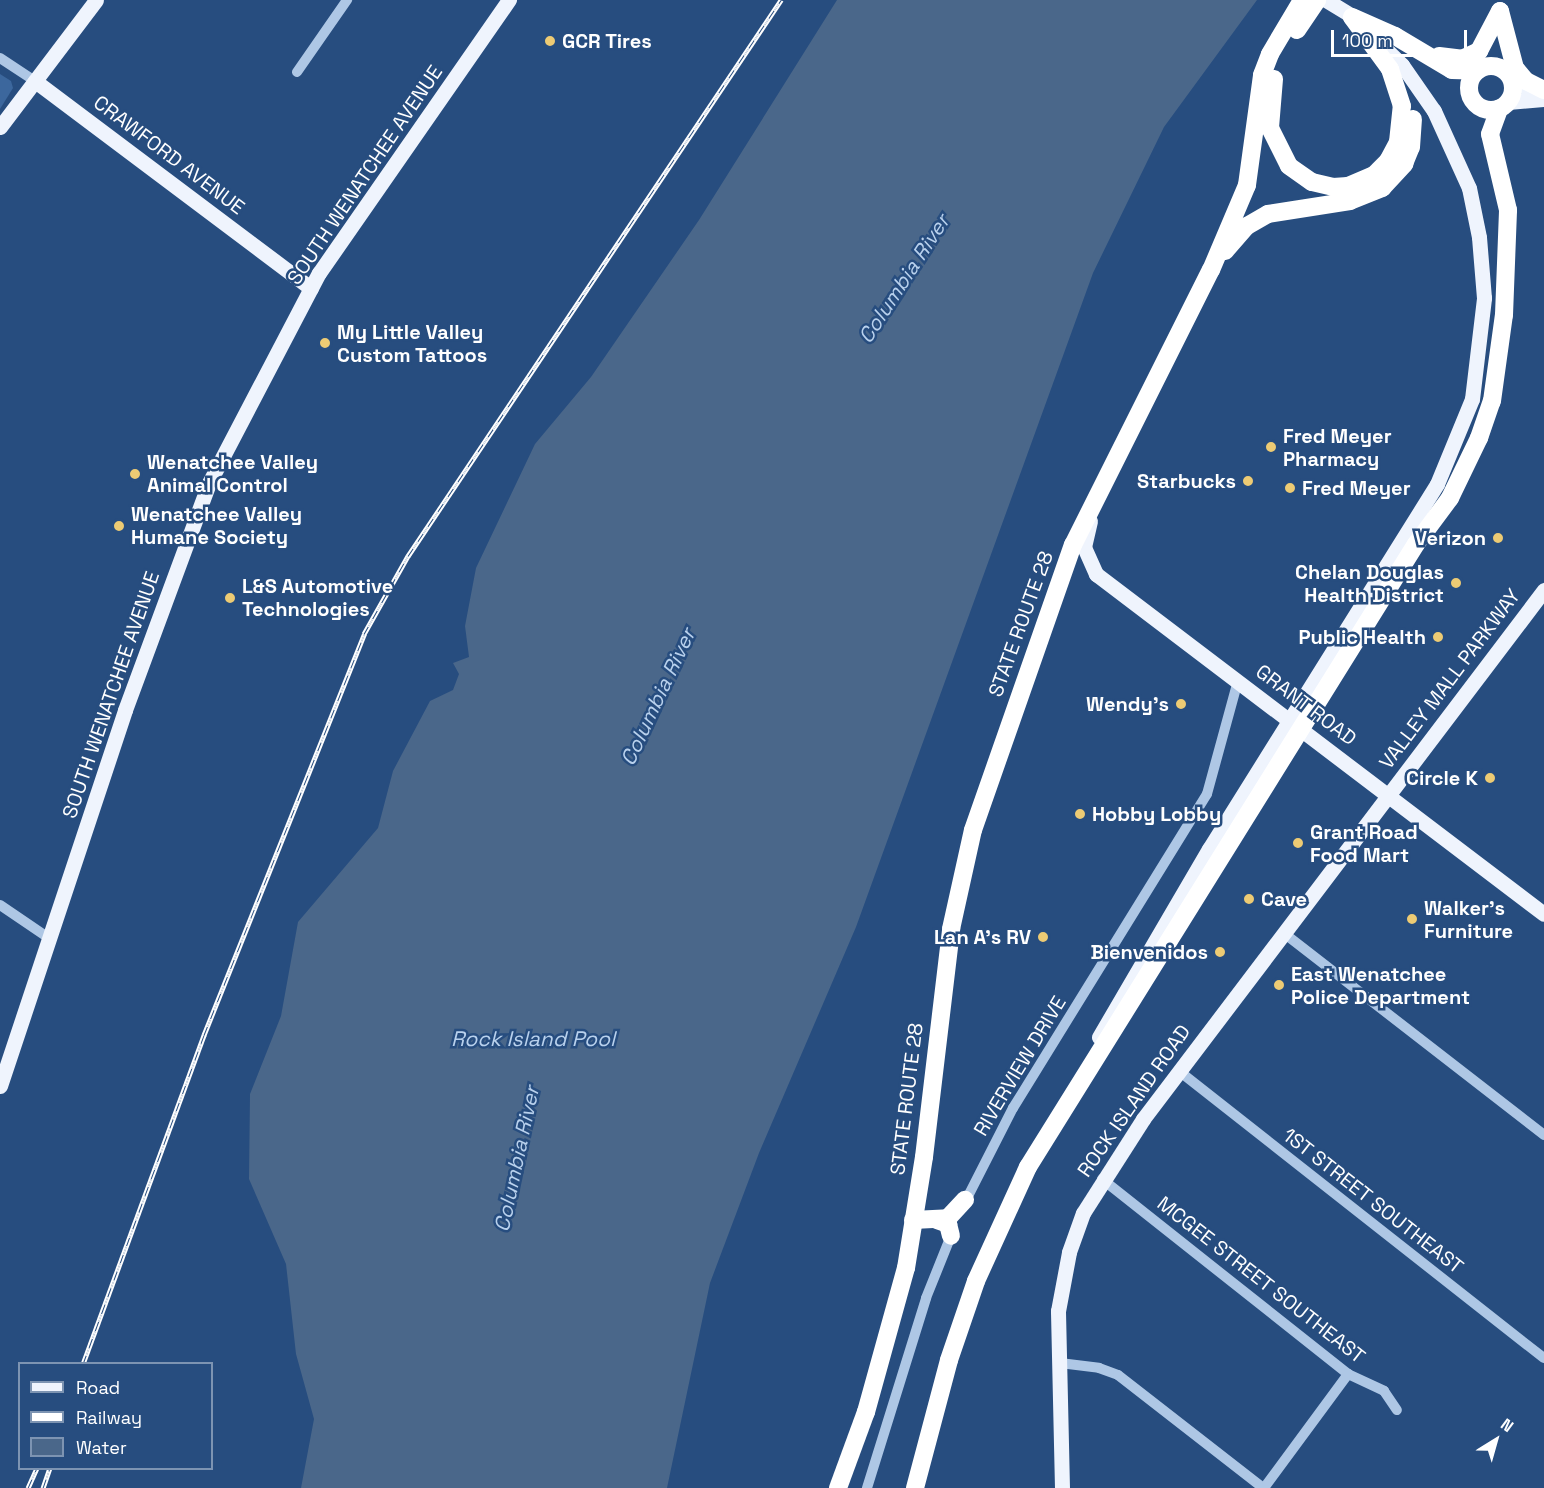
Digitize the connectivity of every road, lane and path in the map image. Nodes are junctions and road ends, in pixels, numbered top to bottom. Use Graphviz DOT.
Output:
graph roads {
  1 [pos="96,0"];
  2 [pos="346,0"];
  3 [pos="509,0"];
  4 [pos="1302,0"];
  5 [pos="1317,0"];
  6 [pos="1326,0"];
  7 [pos="1500,5"];
  8 [pos="1352,17"];
  9 [pos="1500,38"];
  10 [pos="1418,49"];
  11 [pos="0,58"];
  12 [pos="1480,69"];
  13 [pos="297,72"];
  14 [pos="1508,76"];
  15 [pos="35,81"];
  16 [pos="1544,90"];
  17 [pos="1544,97"];
  18 [pos="1504,105"];
  19 [pos="0,127"];
  20 [pos="1211,270"];
  21 [pos="311,288"];
  22 [pos="1494,297"];
  23 [pos="1092,509"];
  24 [pos="1544,590"];
  25 [pos="1238,681"];
  26 [pos="1297,724"];
  27 [pos="1390,794"];
  28 [pos="0,905"];
  29 [pos="1544,914"];
  30 [pos="1284,934"];
  31 [pos="50,939"];
  32 [pos="1179,1071"];
  33 [pos="0,1086"];
  34 [pos="1544,1135"];
  35 [pos="1102,1179"];
  36 [pos="965,1200"];
  37 [pos="913,1220"];
  38 [pos="937,1220"];
  39 [pos="951,1236"];
  40 [pos="1544,1358"];
  41 [pos="1060,1363"];
  42 [pos="1348,1374"];
  43 [pos="1397,1410"];
  44 [pos="838,1488"];
  45 [pos="867,1488"];
  46 [pos="915,1488"];
  47 [pos="1062,1488"];
  48 [pos="1264,1488"];
  1 -- 15 [label="main road"];
  2 -- 13 [label="street"];
  3 -- 21 [label="main road, SOUTH WENATCHEE AVENUE"];
  4 -- 20 [label="highway, STATE ROUTE 28"];
  5 -- 8 [label="highway"];
  6 -- 8 [label="main road"];
  7 -- 9 [label="highway"];
  7 -- 10 [label="highway"];
  7 -- 16 [label="highway"];
  8 -- 10 [label="highway"];
  8 -- 20 [label="highway"];
  8 -- 22 [label="main road"];
  9 -- 12 [label="highway"];
  9 -- 14 [label="highway"];
  10 -- 12 [label="highway"];
  11 -- 15 [label="street, CRAWFORD AVENUE"];
  12 -- 14 [label="highway"];
  12 -- 18 [label="highway"];
  14 -- 17 [label="main road"];
  14 -- 18 [label="highway"];
  15 -- 19 [label="main road"];
  15 -- 21 [label="main road, CRAWFORD AVENUE"];
  17 -- 18 [label="main road"];
  18 -- 22 [label="highway"];
  20 -- 23 [label="highway, STATE ROUTE 28"];
  21 -- 31 [label="main road, SOUTH WENATCHEE AVENUE"];
  22 -- 26 [label="main road"];
  22 -- 26 [label="highway"];
  23 -- 25 [label="main road, GRANT ROAD"];
  23 -- 37 [label="highway, STATE ROUTE 28"];
  24 -- 27 [label="main road, VALLEY MALL PARKWAY"];
  25 -- 26 [label="main road, GRANT ROAD"];
  25 -- 36 [label="street, RIVERVIEW DRIVE"];
  26 -- 27 [label="main road, GRANT ROAD"];
  26 -- 46 [label="highway"];
  27 -- 29 [label="main road, GRANT ROAD"];
  27 -- 30 [label="main road, ROCK ISLAND ROAD"];
  28 -- 31 [label="street"];
  30 -- 32 [label="main road, ROCK ISLAND ROAD"];
  30 -- 34 [label="street"];
  31 -- 33 [label="main road, SOUTH WENATCHEE AVENUE"];
  32 -- 35 [label="main road, ROCK ISLAND ROAD"];
  32 -- 40 [label="street, 1ST STREET SOUTHEAST"];
  35 -- 41 [label="main road, ROCK ISLAND ROAD"];
  35 -- 42 [label="street, MCGEE STREET SOUTHEAST"];
  36 -- 38 [label="highway"];
  36 -- 39 [label="street, RIVERVIEW DRIVE"];
  37 -- 38 [label="highway"];
  37 -- 44 [label="highway, STATE ROUTE 28"];
  38 -- 39 [label="highway"];
  39 -- 45 [label="street, RIVERVIEW DRIVE"];
  41 -- 47 [label="main road, ROCK ISLAND ROAD"];
  41 -- 48 [label="street"];
  42 -- 43 [label="street, MCGEE STREET SOUTHEAST"];
  42 -- 48 [label="street"];
}
